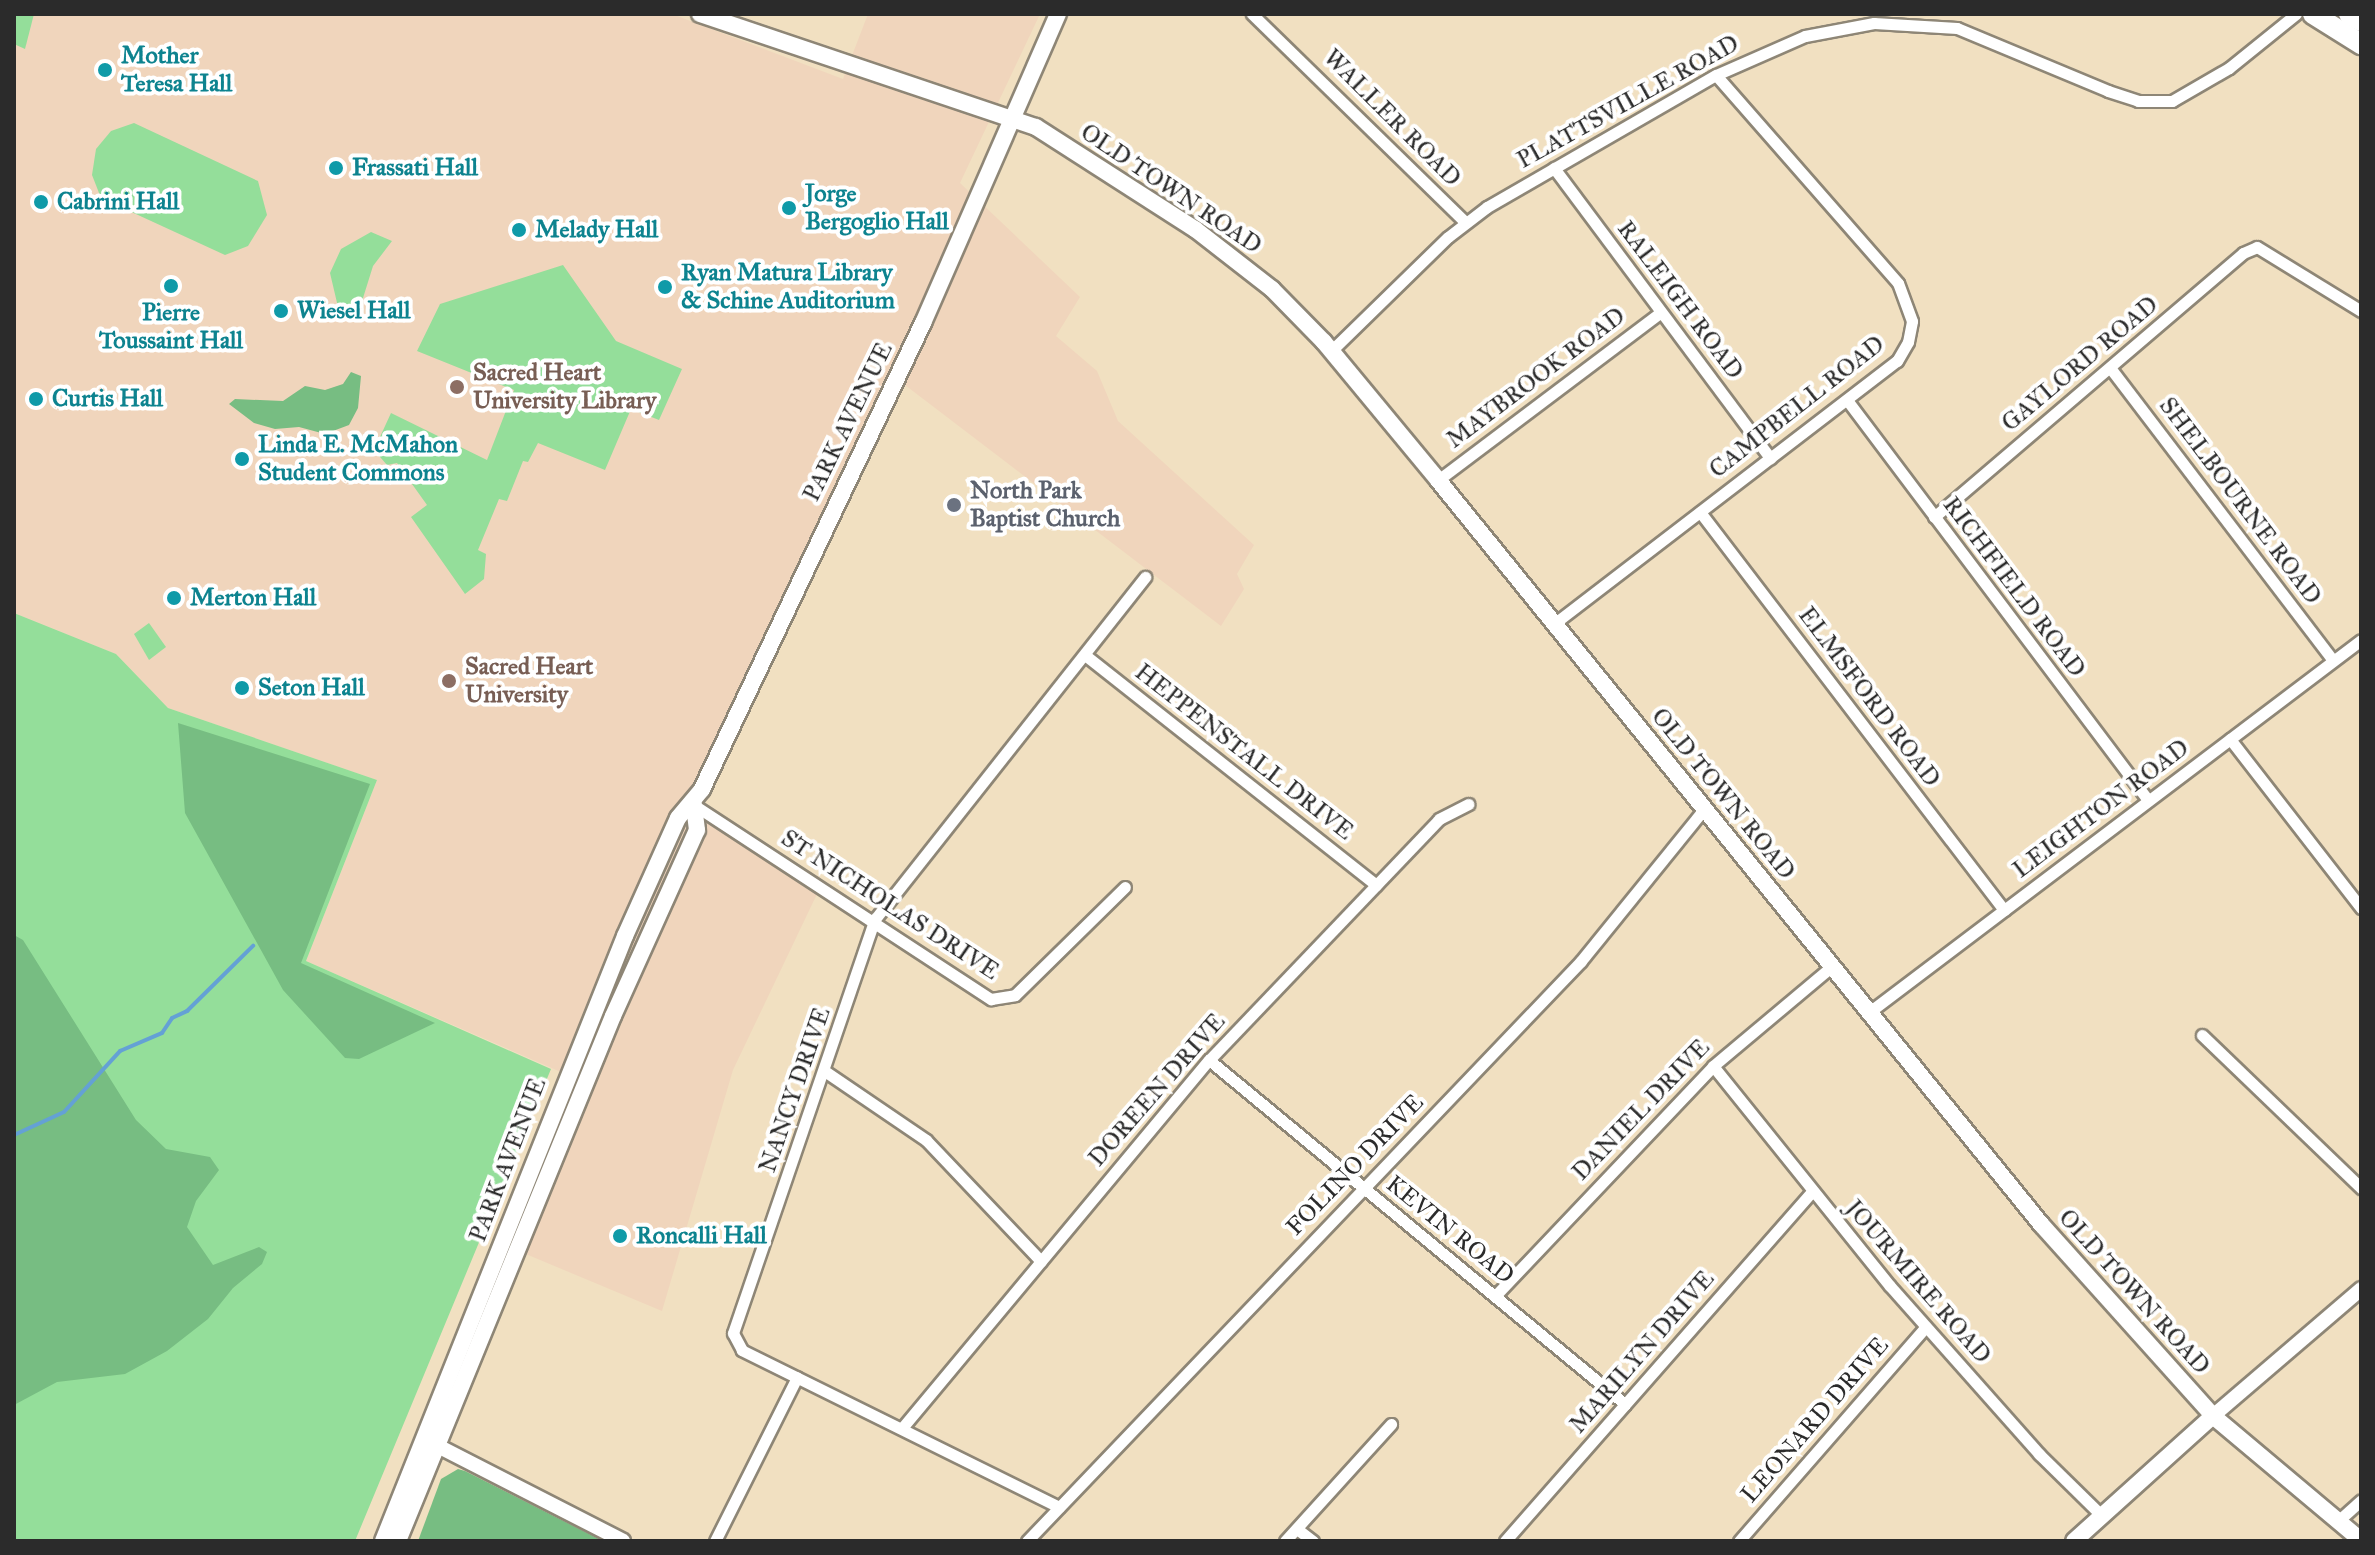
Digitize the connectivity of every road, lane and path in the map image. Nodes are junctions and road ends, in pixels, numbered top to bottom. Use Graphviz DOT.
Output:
graph roads {
  1 [pos="700,14"];
  2 [pos="1058,14"];
  3 [pos="1252,14"];
  4 [pos="2296,14"];
  5 [pos="2313,14"];
  6 [pos="2349,14"];
  7 [pos="2361,21"];
  8 [pos="2361,44"];
  9 [pos="1716,75"];
  10 [pos="1014,119"];
  11 [pos="1554,168"];
  12 [pos="1465,222"];
  13 [pos="2361,311"];
  14 [pos="1661,312"];
  15 [pos="1331,351"];
  16 [pos="2111,369"];
  17 [pos="1847,400"];
  18 [pos="1770,458"];
  19 [pos="1438,480"];
  20 [pos="1700,512"];
  21 [pos="1934,517"];
  22 [pos="1145,577"];
  23 [pos="1555,623"];
  24 [pos="2361,640"];
  25 [pos="1085,655"];
  26 [pos="2333,660"];
  27 [pos="2230,739"];
  28 [pos="2148,800"];
  29 [pos="1468,804"];
  30 [pos="694,805"];
  31 [pos="1704,809"];
  32 [pos="1376,885"];
  33 [pos="1125,887"];
  34 [pos="2361,908"];
  35 [pos="2004,910"];
  36 [pos="875,919"];
  37 [pos="1831,967"];
  38 [pos="1868,1013"];
  39 [pos="2202,1035"];
  40 [pos="1209,1060"];
  41 [pos="1713,1066"];
  42 [pos="826,1072"];
  43 [pos="561,1090"];
  44 [pos="582,1092"];
  45 [pos="1363,1188"];
  46 [pos="2361,1188"];
  47 [pos="1812,1191"];
  48 [pos="1041,1261"];
  49 [pos="2361,1289"];
  50 [pos="1495,1296"];
  51 [pos="1926,1327"];
  52 [pos="797,1377"];
  53 [pos="1625,1404"];
  54 [pos="2213,1416"];
  55 [pos="1391,1424"];
  56 [pos="902,1428"];
  57 [pos="423,1439"];
  58 [pos="439,1446"];
  59 [pos="2361,1500"];
  60 [pos="1059,1507"];
  61 [pos="2102,1516"];
  62 [pos="2338,1521"];
  63 [pos="1297,1529"];
  64 [pos="2361,1540"];
  65 [pos="383,1541"];
  66 [pos="398,1541"];
  67 [pos="623,1541"];
  68 [pos="715,1541"];
  69 [pos="1027,1541"];
  70 [pos="1285,1541"];
  71 [pos="1313,1541"];
  72 [pos="1505,1541"];
  73 [pos="1739,1541"];
  74 [pos="2074,1541"];
  1 -- 10 [label="main road, OLD TOWN ROAD"];
  2 -- 10 [label="main road, PARK AVENUE"];
  3 -- 12 [label="street, WALLER ROAD"];
  4 -- 9 [label="street, PLATTSVILLE ROAD"];
  5 -- 8 [label="highway"];
  6 -- 7 [label="highway"];
  9 -- 11 [label="street, PLATTSVILLE ROAD"];
  9 -- 17 [label="street, CAMPBELL ROAD"];
  10 -- 15 [label="main road, OLD TOWN ROAD"];
  10 -- 30 [label="main road, PARK AVENUE"];
  11 -- 12 [label="street, PLATTSVILLE ROAD"];
  11 -- 14 [label="street, RALEIGH ROAD"];
  12 -- 15 [label="street, PLATTSVILLE ROAD"];
  13 -- 16 [label="street, GAYLORD ROAD"];
  14 -- 18 [label="street, RALEIGH ROAD"];
  14 -- 19 [label="street, MAYBROOK ROAD"];
  15 -- 19 [label="main road, OLD TOWN ROAD"];
  16 -- 21 [label="street, GAYLORD ROAD"];
  16 -- 26 [label="street, SHELBOURNE ROAD"];
  17 -- 18 [label="street, CAMPBELL ROAD"];
  17 -- 21 [label="street, RICHFIELD ROAD"];
  18 -- 20 [label="street, CAMPBELL ROAD"];
  19 -- 23 [label="main road, OLD TOWN ROAD"];
  20 -- 23 [label="street, CAMPBELL ROAD"];
  20 -- 35 [label="street, ELMSFORD ROAD"];
  21 -- 28 [label="street, RICHFIELD ROAD"];
  22 -- 25 [label="street, NANCY DRIVE"];
  23 -- 31 [label="main road, OLD TOWN ROAD"];
  24 -- 26 [label="street, LEIGHTON ROAD"];
  25 -- 32 [label="street, HEPPENSTALL DRIVE"];
  25 -- 36 [label="street, NANCY DRIVE"];
  26 -- 27 [label="street, LEIGHTON ROAD"];
  27 -- 28 [label="street, LEIGHTON ROAD"];
  27 -- 34 [label="street"];
  28 -- 35 [label="street, LEIGHTON ROAD"];
  29 -- 32 [label="street, DOREEN DRIVE"];
  30 -- 36 [label="street, ST NICHOLAS DRIVE"];
  30 -- 43 [label="main road, PARK AVENUE"];
  30 -- 44 [label="main road, PARK AVENUE"];
  31 -- 37 [label="main road, OLD TOWN ROAD"];
  31 -- 45 [label="street, FOLINO DRIVE"];
  32 -- 40 [label="street, DOREEN DRIVE"];
  33 -- 36 [label="street, ST NICHOLAS DRIVE"];
  35 -- 38 [label="street, LEIGHTON ROAD"];
  36 -- 42 [label="street, NANCY DRIVE"];
  37 -- 38 [label="main road, OLD TOWN ROAD"];
  37 -- 41 [label="street, DANIEL DRIVE"];
  38 -- 54 [label="main road, OLD TOWN ROAD"];
  39 -- 46 [label="street"];
  40 -- 45 [label="street, KEVIN ROAD"];
  40 -- 48 [label="street, DOREEN DRIVE"];
  41 -- 47 [label="street, JOURMIRE ROAD"];
  41 -- 50 [label="street, DANIEL DRIVE"];
  42 -- 48 [label="street"];
  42 -- 52 [label="street, NANCY DRIVE"];
  43 -- 44 [label="main road"];
  43 -- 57 [label="main road, PARK AVENUE"];
  44 -- 58 [label="main road, PARK AVENUE"];
  45 -- 50 [label="street, KEVIN ROAD"];
  45 -- 60 [label="street, FOLINO DRIVE"];
  47 -- 51 [label="street, JOURMIRE ROAD"];
  47 -- 53 [label="street, MARILYN DRIVE"];
  48 -- 56 [label="street, DOREEN DRIVE"];
  49 -- 54 [label="street"];
  50 -- 53 [label="street, KEVIN ROAD"];
  51 -- 61 [label="street, JOURMIRE ROAD"];
  51 -- 73 [label="street, LEONARD DRIVE"];
  52 -- 56 [label="street, NANCY DRIVE"];
  52 -- 68 [label="street"];
  53 -- 72 [label="street, MARILYN DRIVE"];
  54 -- 61 [label="main road"];
  54 -- 62 [label="main road, OLD TOWN ROAD"];
  55 -- 63 [label="street"];
  56 -- 60 [label="street, NANCY DRIVE"];
  57 -- 58 [label="street"];
  57 -- 65 [label="main road, PARK AVENUE"];
  58 -- 66 [label="main road, PARK AVENUE"];
  58 -- 67 [label="street"];
  59 -- 62 [label="street"];
  60 -- 69 [label="street, FOLINO DRIVE"];
  61 -- 74 [label="main road"];
  62 -- 64 [label="main road, OLD TOWN ROAD"];
  63 -- 70 [label="street"];
  63 -- 71 [label="street"];
}
